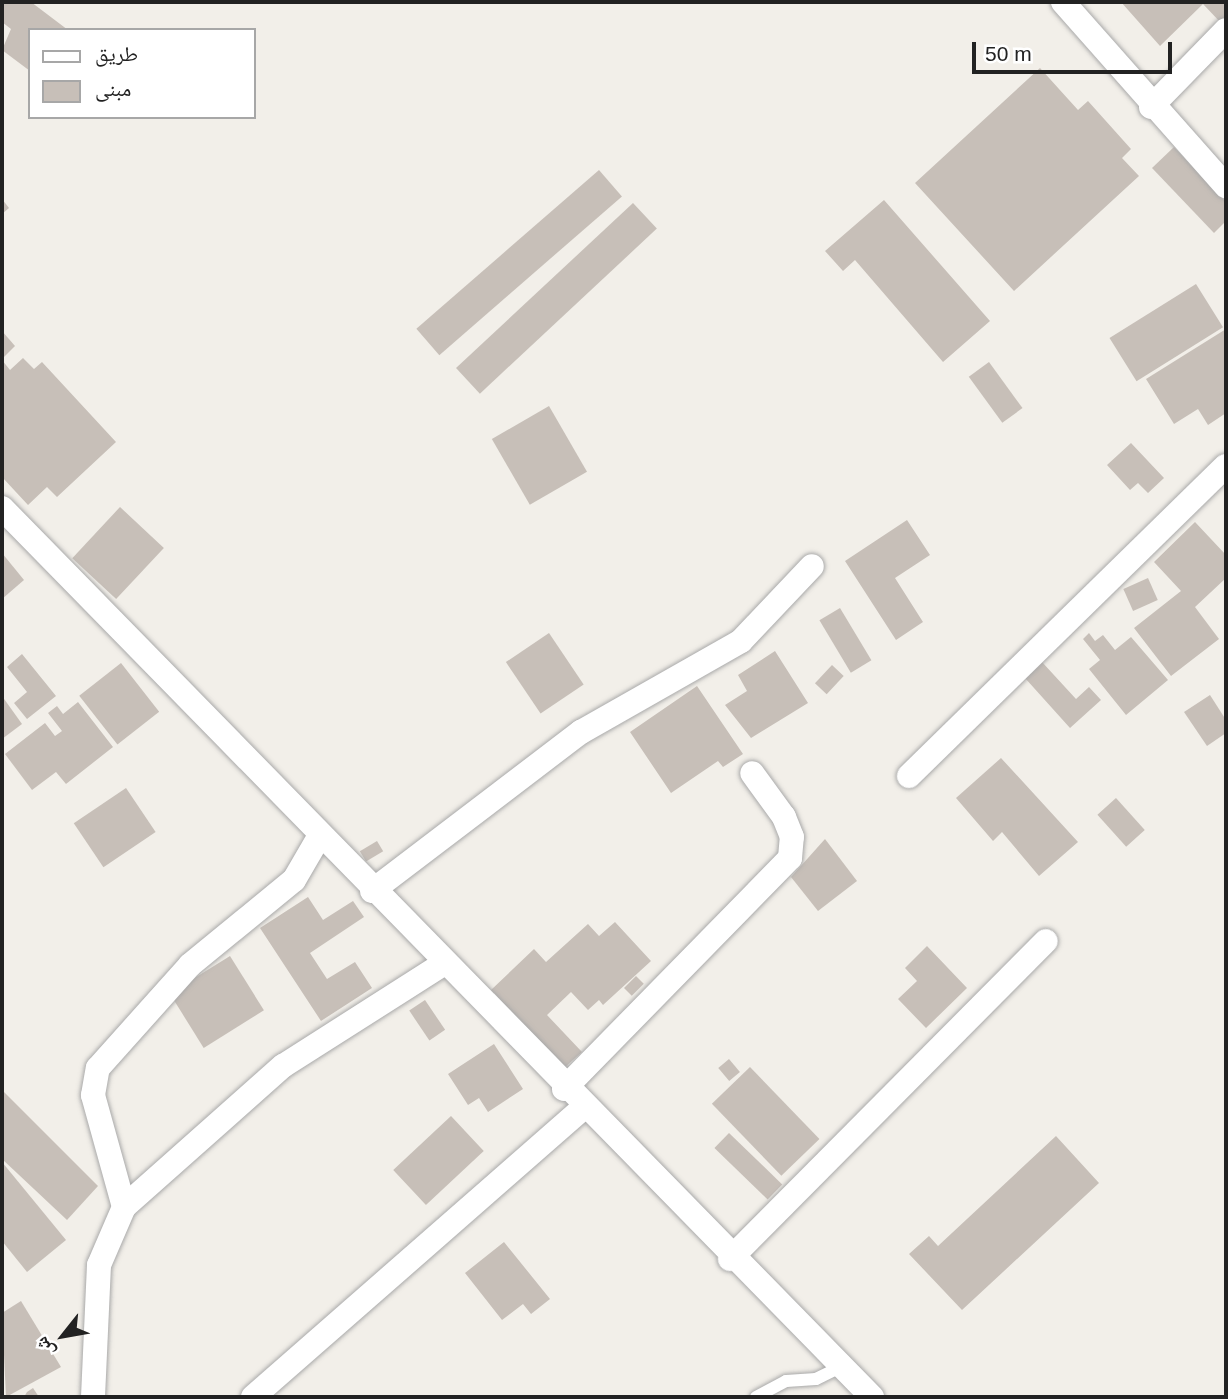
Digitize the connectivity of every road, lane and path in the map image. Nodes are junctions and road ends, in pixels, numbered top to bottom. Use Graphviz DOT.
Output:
graph roads {
  1 [pos="1063,2"];
  2 [pos="1226,30"];
  3 [pos="1151,107"];
  4 [pos="1226,186"];
  5 [pos="1226,466"];
  6 [pos="2,508"];
  7 [pos="812,566"];
  8 [pos="752,773"];
  9 [pos="909,776"];
  10 [pos="319,837"];
  11 [pos="372,891"];
  12 [pos="1046,941"];
  13 [pos="443,964"];
  14 [pos="564,1089"];
  15 [pos="583,1108"];
  16 [pos="124,1206"];
  17 [pos="730,1259"];
  18 [pos="841,1367"];
  19 [pos="93,1397"];
  20 [pos="253,1397"];
  21 [pos="756,1397"];
  22 [pos="872,1397"];
  1 -- 3 [label="street"];
  2 -- 3 [label="street"];
  3 -- 4 [label="street"];
  5 -- 9 [label="street"];
  6 -- 10 [label="street"];
  7 -- 11 [label="street"];
  8 -- 14 [label="street"];
  10 -- 11 [label="street"];
  10 -- 16 [label="street"];
  11 -- 13 [label="street"];
  12 -- 17 [label="street"];
  13 -- 14 [label="street"];
  13 -- 16 [label="street"];
  14 -- 15 [label="street"];
  15 -- 17 [label="street"];
  15 -- 20 [label="street"];
  16 -- 19 [label="street"];
  17 -- 18 [label="street"];
  18 -- 21 [label="lane"];
  18 -- 22 [label="street"];
}
